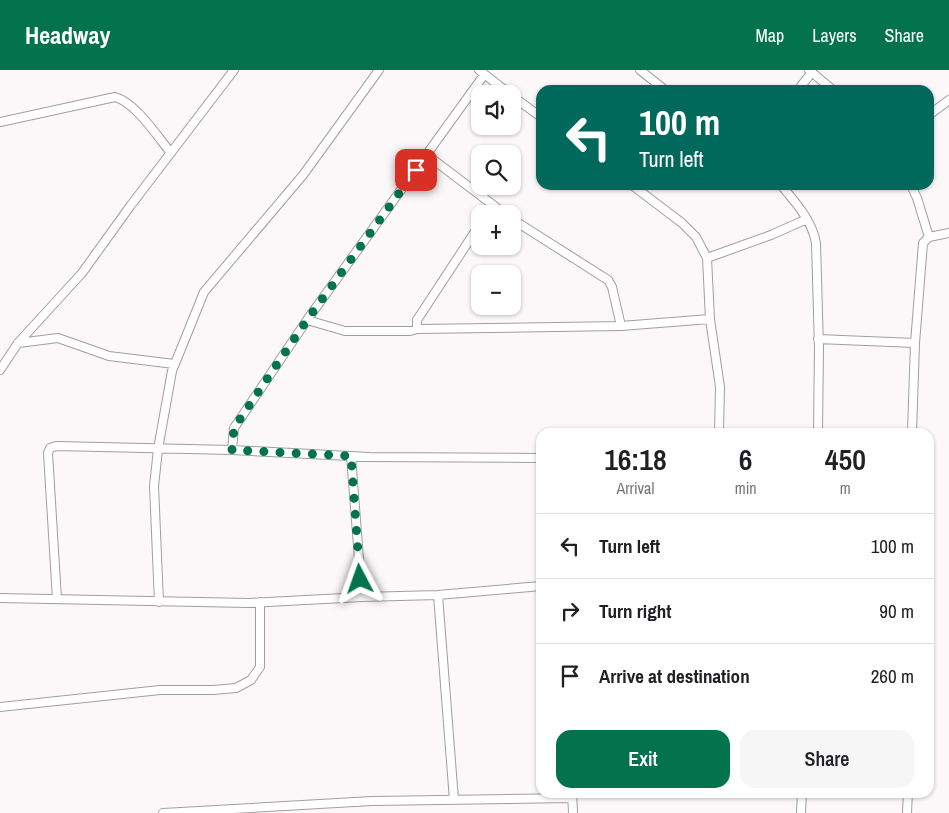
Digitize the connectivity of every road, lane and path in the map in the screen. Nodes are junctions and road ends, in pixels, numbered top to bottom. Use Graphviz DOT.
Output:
graph roads {
  1 [pos="234,70"];
  2 [pos="379,70"];
  3 [pos="640,70"];
  4 [pos="810,71"];
  5 [pos="482,72"];
  6 [pos="498,85"];
  7 [pos="658,85"];
  8 [pos="801,85"];
  9 [pos="827,85"];
  10 [pos="949,100"];
  11 [pos="521,103"];
  12 [pos="934,111"];
  13 [pos="536,114"];
  14 [pos="0,122"];
  15 [pos="171,153"];
  16 [pos="427,155"];
  17 [pos="639,190"];
  18 [pos="785,190"];
  19 [pos="913,190"];
  20 [pos="491,205"];
  21 [pos="807,219"];
  22 [pos="521,225"];
  23 [pos="949,233"];
  24 [pos="929,237"];
  25 [pos="471,238"];
  26 [pos="707,258"];
  27 [pos="710,319"];
  28 [pos="307,320"];
  29 [pos="621,326"];
  30 [pos="417,329"];
  31 [pos="818,340"];
  32 [pos="18,343"];
  33 [pos="915,343"];
  34 [pos="174,364"];
  35 [pos="0,370"];
  36 [pos="719,428"];
  37 [pos="818,428"];
  38 [pos="912,428"];
  39 [pos="158,449"];
  40 [pos="232,450"];
  41 [pos="351,456"];
  42 [pos="536,458"];
  43 [pos="536,586"];
  44 [pos="438,595"];
  45 [pos="362,597"];
  46 [pos="0,598"];
  47 [pos="57,599"];
  48 [pos="159,602"];
  49 [pos="260,602"];
  50 [pos="0,707"];
  51 [pos="536,797"];
  52 [pos="572,798"];
  53 [pos="802,798"];
  54 [pos="908,798"];
  55 [pos="454,800"];
  56 [pos="163,813"];
  57 [pos="573,813"];
  58 [pos="801,813"];
  59 [pos="907,813"];
  1 -- 15 [label="street"];
  2 -- 34 [label="street"];
  3 -- 7 [label="street"];
  4 -- 8 [label="street"];
  4 -- 9 [label="street"];
  5 -- 6 [label="street"];
  5 -- 16 [label="street"];
  10 -- 12 [label="street"];
  11 -- 13 [label="street"];
  14 -- 15 [label="street"];
  15 -- 32 [label="street"];
  16 -- 20 [label="street"];
  16 -- 28 [label="street"];
  17 -- 26 [label="street"];
  18 -- 21 [label="street"];
  19 -- 24 [label="street"];
  21 -- 26 [label="street"];
  21 -- 31 [label="street"];
  22 -- 29 [label="street"];
  23 -- 24 [label="street"];
  24 -- 33 [label="street"];
  25 -- 30 [label="street"];
  26 -- 27 [label="street"];
  27 -- 29 [label="street"];
  27 -- 36 [label="street"];
  28 -- 30 [label="street"];
  28 -- 40 [label="street"];
  29 -- 30 [label="street"];
  31 -- 33 [label="street"];
  31 -- 37 [label="street"];
  32 -- 34 [label="street"];
  32 -- 35 [label="street"];
  33 -- 38 [label="street"];
  34 -- 39 [label="street"];
  39 -- 40 [label="street"];
  39 -- 47 [label="street"];
  39 -- 48 [label="street"];
  40 -- 41 [label="street"];
  41 -- 42 [label="street"];
  41 -- 45 [label="street"];
  43 -- 44 [label="street"];
  44 -- 45 [label="street"];
  44 -- 55 [label="street"];
  45 -- 49 [label="street"];
  46 -- 47 [label="street"];
  47 -- 48 [label="street"];
  48 -- 49 [label="street"];
  49 -- 50 [label="street"];
  51 -- 55 [label="street"];
  52 -- 57 [label="street"];
  53 -- 58 [label="street"];
  54 -- 59 [label="street"];
  55 -- 56 [label="street"];
}
